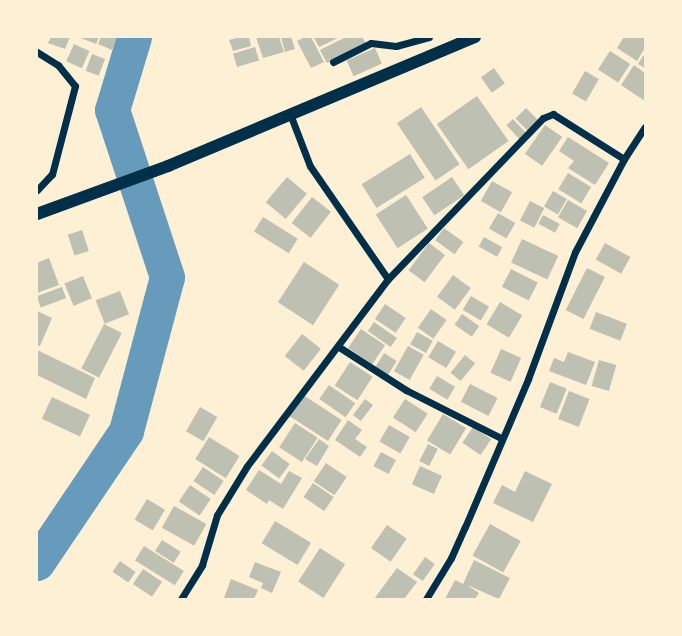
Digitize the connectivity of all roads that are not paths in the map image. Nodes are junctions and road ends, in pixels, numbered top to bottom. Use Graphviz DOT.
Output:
graph roads {
  1 [pos="429,37"];
  2 [pos="475,37"];
  3 [pos="37,52"];
  4 [pos="333,62"];
  5 [pos="290,114"];
  6 [pos="645,127"];
  7 [pos="624,159"];
  8 [pos="37,190"];
  9 [pos="37,215"];
  10 [pos="388,279"];
  11 [pos="339,347"];
  12 [pos="501,438"];
  13 [pos="183,597"];
  14 [pos="194,599"];
  15 [pos="426,599"];
  1 -- 4 [label="street"];
  2 -- 5 [label="main road"];
  3 -- 8 [label="street"];
  5 -- 9 [label="main road"];
  5 -- 10 [label="street"];
  6 -- 7 [label="street"];
  7 -- 10 [label="street"];
  7 -- 12 [label="street"];
  10 -- 11 [label="street"];
  11 -- 12 [label="street"];
  11 -- 13 [label="street"];
  12 -- 15 [label="street"];
  13 -- 14 [label="street"];
}
